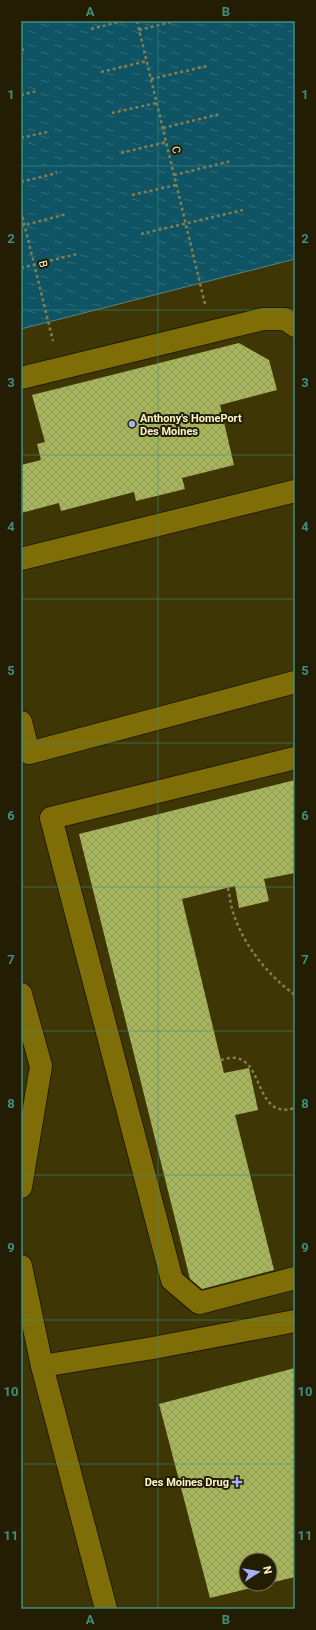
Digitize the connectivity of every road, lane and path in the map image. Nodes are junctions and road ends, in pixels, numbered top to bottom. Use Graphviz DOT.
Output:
graph roads {
  1 [pos="124,21"];
  2 [pos="137,21"];
  3 [pos="175,21"];
  4 [pos="91,29"];
  5 [pos="139,30"];
  6 [pos="27,49"];
  7 [pos="21,50"];
  8 [pos="147,61"];
  9 [pos="207,66"];
  10 [pos="101,72"];
  11 [pos="151,79"];
  12 [pos="37,91"];
  13 [pos="21,95"];
  14 [pos="156,103"];
  15 [pos="112,113"];
  16 [pos="220,114"];
  17 [pos="163,128"];
  18 [pos="47,132"];
  19 [pos="21,138"];
  20 [pos="166,142"];
  21 [pos="121,153"];
  22 [pos="232,161"];
  23 [pos="57,173"];
  24 [pos="174,175"];
  25 [pos="21,182"];
  26 [pos="176,185"];
  27 [pos="132,195"];
  28 [pos="244,210"];
  29 [pos="21,211"];
  30 [pos="67,214"];
  31 [pos="185,224"];
  32 [pos="23,226"];
  33 [pos="141,234"];
  34 [pos="76,254"];
  35 [pos="34,265"];
  36 [pos="21,268"];
  37 [pos="200,282"];
  38 [pos="48,322"];
  39 [pos="295,326"];
  40 [pos="21,378"];
  41 [pos="295,492"];
  42 [pos="21,559"];
  43 [pos="295,682"];
  44 [pos="21,722"];
  45 [pos="295,758"];
  46 [pos="228,888"];
  47 [pos="21,994"];
  48 [pos="295,995"];
  49 [pos="221,1060"];
  50 [pos="295,1108"];
  51 [pos="21,1187"];
  52 [pos="21,1266"];
  53 [pos="295,1278"];
  54 [pos="295,1321"];
  55 [pos="42,1366"];
  56 [pos="106,1609"];
  1 -- 4 [label="path"];
  2 -- 5 [label="path, C"];
  3 -- 5 [label="path"];
  5 -- 8 [label="path, C"];
  6 -- 7 [label="path"];
  8 -- 10 [label="path"];
  8 -- 11 [label="path, C"];
  9 -- 11 [label="path"];
  11 -- 14 [label="path, C"];
  12 -- 13 [label="path"];
  14 -- 15 [label="path"];
  14 -- 17 [label="path, C"];
  16 -- 17 [label="path"];
  17 -- 20 [label="path, C"];
  18 -- 19 [label="path"];
  20 -- 21 [label="path"];
  20 -- 24 [label="path, C"];
  22 -- 24 [label="path"];
  23 -- 25 [label="path"];
  24 -- 26 [label="path, C"];
  26 -- 27 [label="path"];
  26 -- 31 [label="path, C"];
  28 -- 31 [label="path"];
  29 -- 32 [label="path, B"];
  30 -- 32 [label="path"];
  31 -- 33 [label="path"];
  31 -- 37 [label="path, C"];
  32 -- 35 [label="path, B"];
  34 -- 35 [label="path"];
  35 -- 36 [label="path"];
  35 -- 38 [label="path, B"];
  39 -- 40 [label="lane"];
  41 -- 42 [label="lane"];
  43 -- 44 [label="lane"];
  45 -- 53 [label="lane"];
  46 -- 48 [label="path"];
  47 -- 51 [label="lane"];
  49 -- 50 [label="path"];
  52 -- 55 [label="lane"];
  54 -- 55 [label="lane"];
  55 -- 56 [label="lane"];
}
